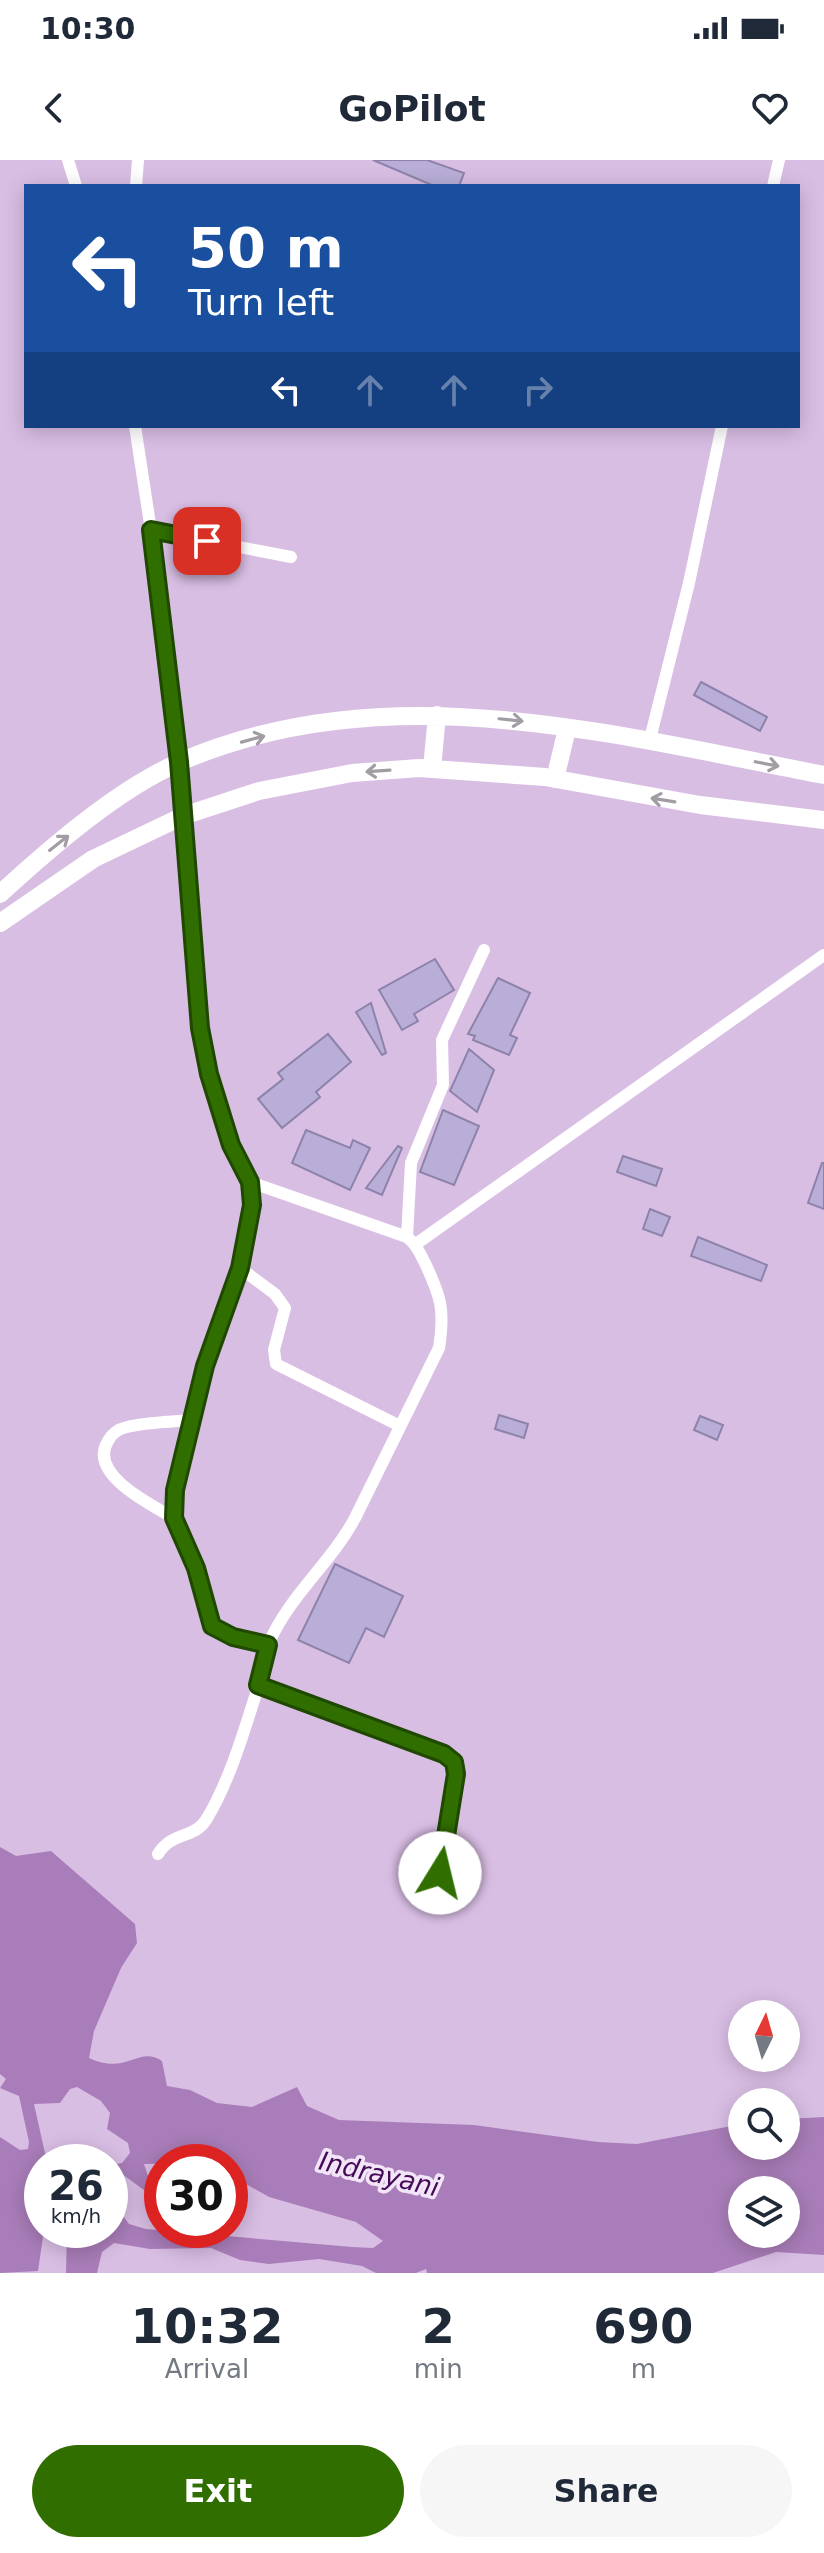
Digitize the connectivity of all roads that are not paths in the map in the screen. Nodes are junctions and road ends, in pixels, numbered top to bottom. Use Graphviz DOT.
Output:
graph roads {
  1 [pos="68,160"];
  2 [pos="138,160"];
  3 [pos="779,160"];
  4 [pos="75,184"];
  5 [pos="136,184"];
  6 [pos="773,184"];
  7 [pos="135,428"];
  8 [pos="722,428"];
  9 [pos="151,530"];
  10 [pos="291,557"];
  11 [pos="437,715"];
  12 [pos="567,729"];
  13 [pos="649,743"];
  14 [pos="179,762"];
  15 [pos="432,769"];
  16 [pos="824,775"];
  17 [pos="555,779"];
  18 [pos="183,816"];
  19 [pos="824,820"];
  20 [pos="0,894"];
  21 [pos="0,923"];
  22 [pos="484,950"];
  23 [pos="824,955"];
  24 [pos="250,1182"];
  25 [pos="412,1241"];
  26 [pos="240,1268"];
  27 [pos="190,1420"];
  28 [pos="400,1426"];
  29 [pos="174,1518"];
  30 [pos="268,1645"];
  31 [pos="258,1685"];
  32 [pos="158,1854"];
  33 [pos="440,1873"];
  1 -- 4 [label="street"];
  2 -- 5 [label="street"];
  3 -- 6 [label="street"];
  7 -- 9 [label="street"];
  8 -- 13 [label="street"];
  9 -- 10 [label="street"];
  9 -- 14 [label="street"];
  11 -- 12 [label="street, one-way"];
  14 -- 11 [label="street, one-way"];
  11 -- 15 [label="street"];
  12 -- 13 [label="street"];
  12 -- 17 [label="street"];
  13 -- 16 [label="street, one-way"];
  14 -- 18 [label="street"];
  20 -- 14 [label="street, one-way"];
  15 -- 17 [label="street"];
  15 -- 18 [label="street, one-way"];
  19 -- 17 [label="street, one-way"];
  18 -- 21 [label="street"];
  18 -- 24 [label="street"];
  22 -- 25 [label="street"];
  23 -- 25 [label="street"];
  24 -- 25 [label="street"];
  24 -- 26 [label="street"];
  25 -- 28 [label="street"];
  26 -- 27 [label="street"];
  26 -- 28 [label="street"];
  27 -- 29 [label="street"];
  27 -- 29 [label="street"];
  28 -- 30 [label="street"];
  29 -- 30 [label="street"];
  30 -- 31 [label="street"];
  31 -- 32 [label="street"];
  31 -- 33 [label="street"];
}
